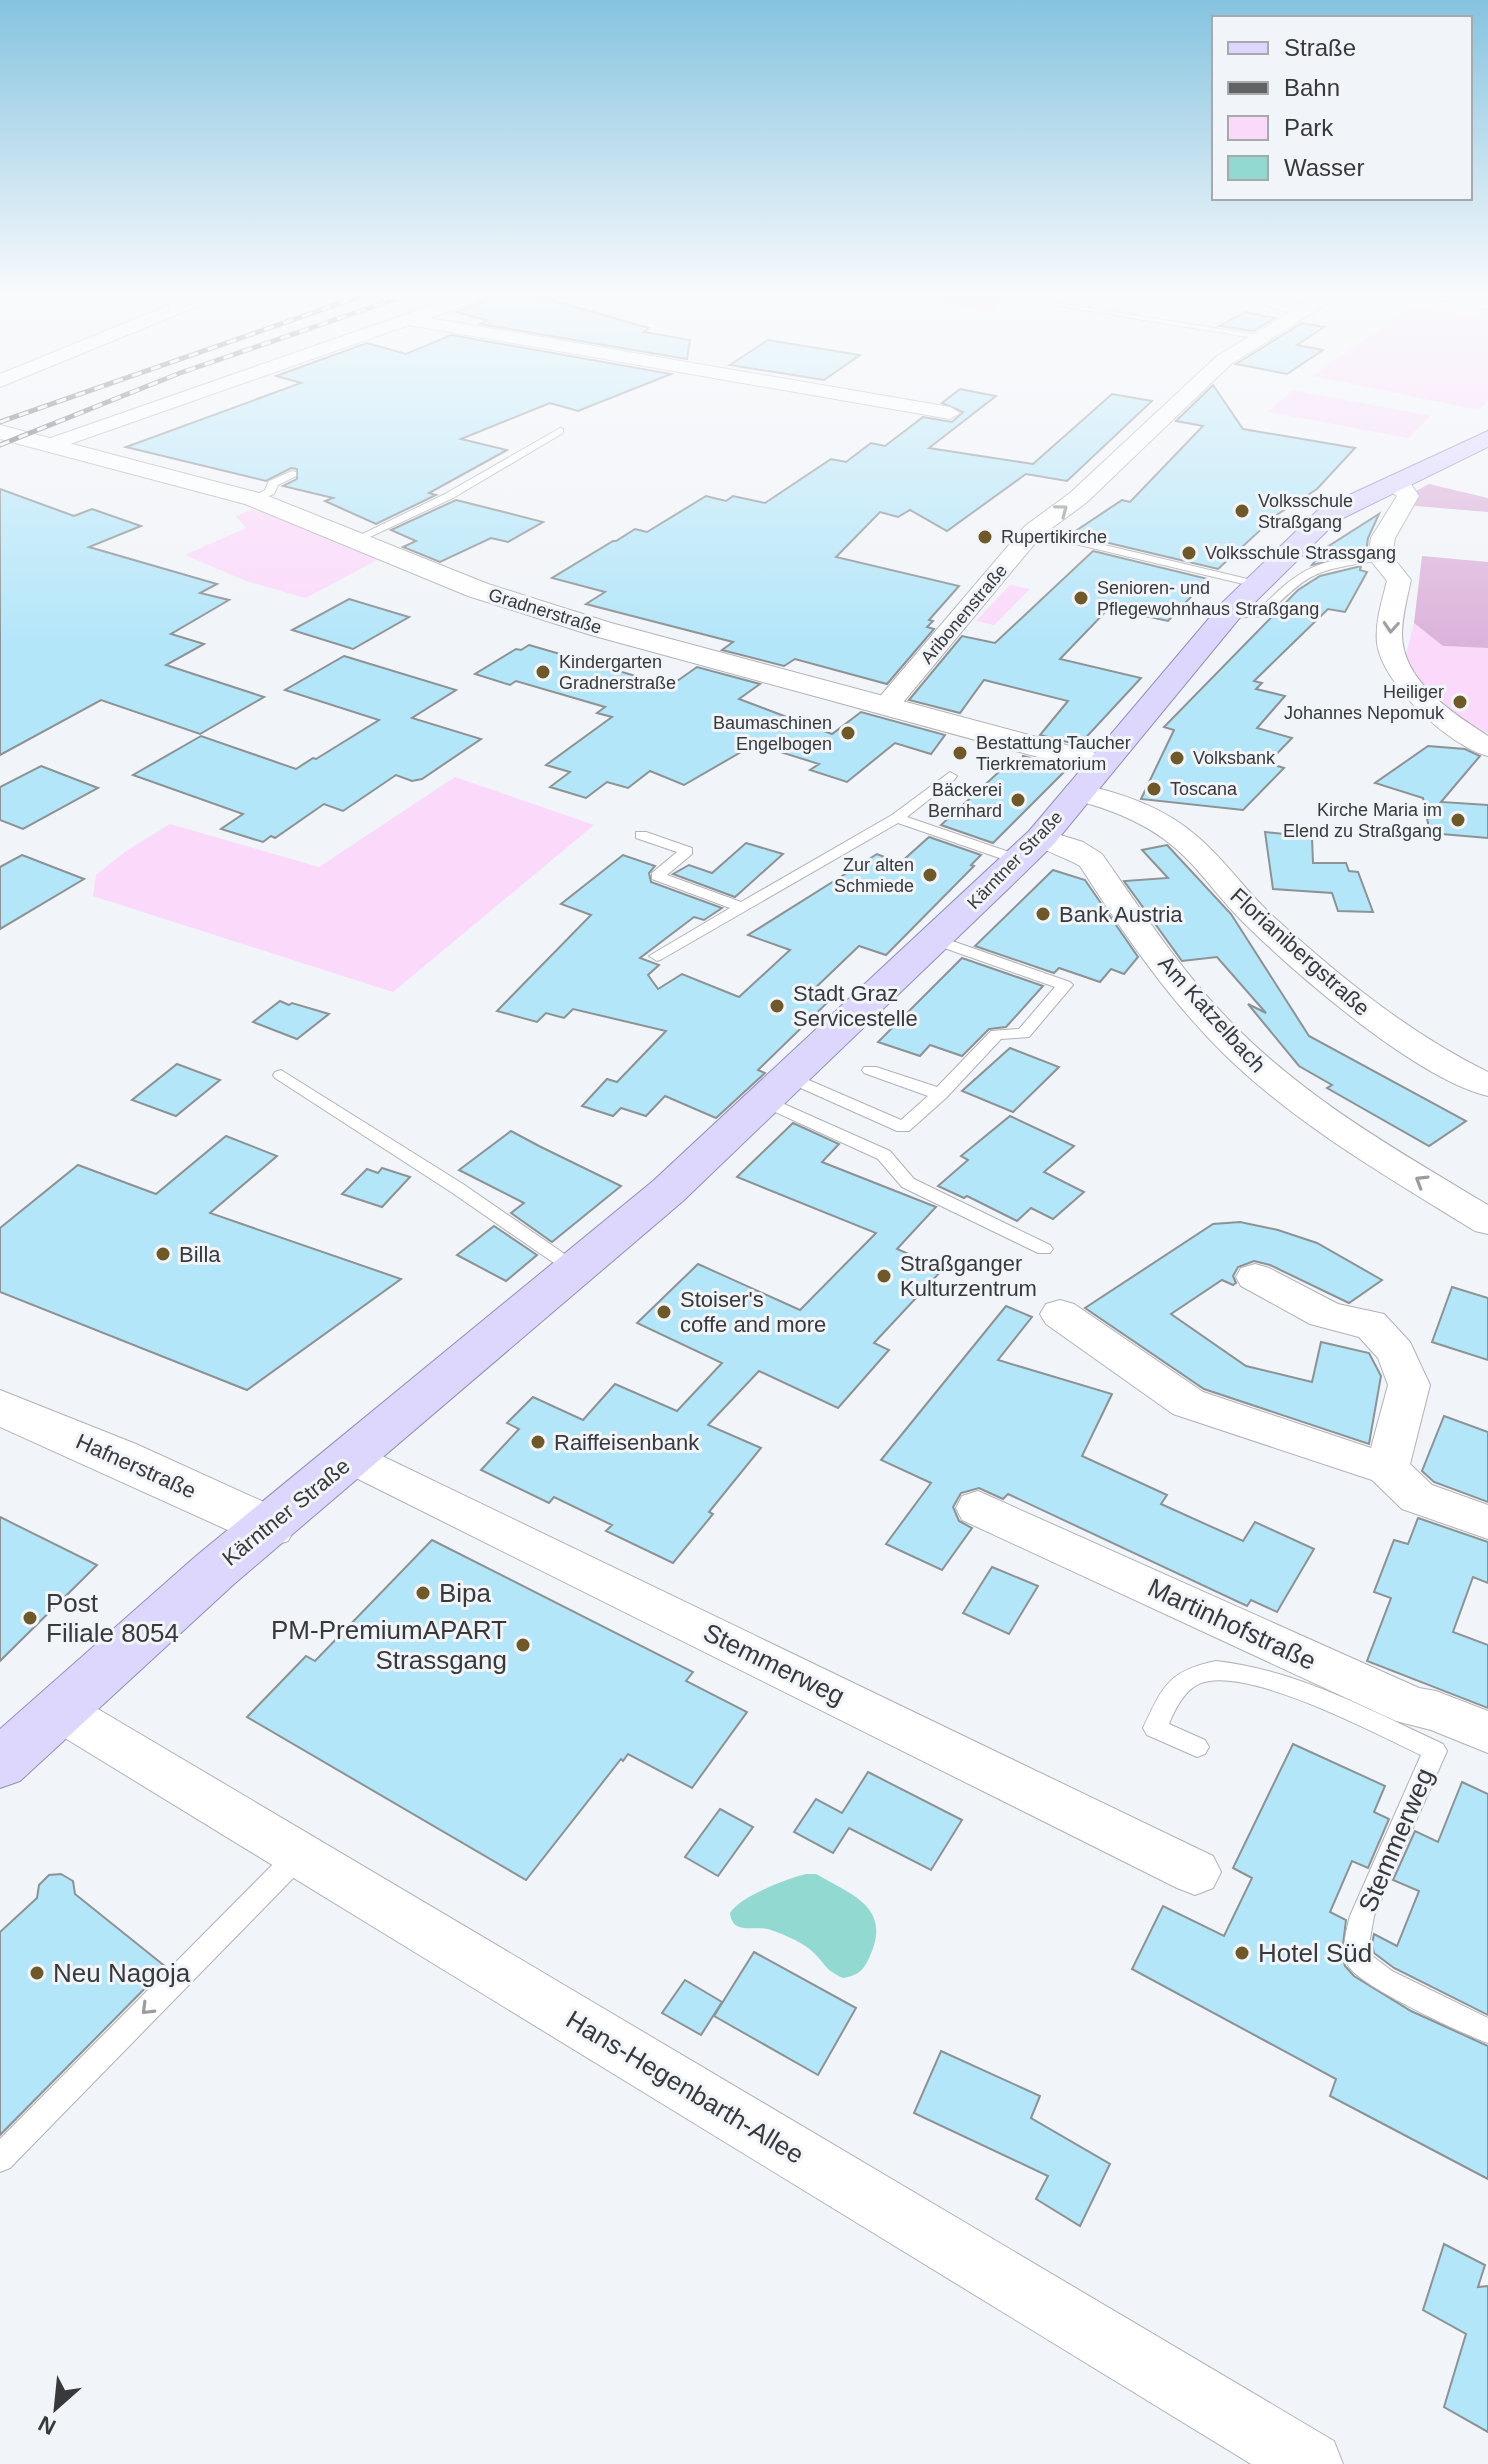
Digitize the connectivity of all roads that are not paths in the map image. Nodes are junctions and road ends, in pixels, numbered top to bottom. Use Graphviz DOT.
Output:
graph roads {
  1 [pos="145,411"];
  2 [pos="938,411"];
  3 [pos="1170,411"];
  4 [pos="950,413"];
  5 [pos="560,431"];
  6 [pos="0,432"];
  7 [pos="1488,438"];
  8 [pos="49,445"];
  9 [pos="292,474"];
  10 [pos="1390,483"];
  11 [pos="254,499"];
  12 [pos="1033,531"];
  13 [pos="353,541"];
  14 [pos="1380,557"];
  15 [pos="1256,584"];
  16 [pos="1228,614"];
  17 [pos="886,706"];
  18 [pos="1488,748"];
  19 [pos="1100,764"];
  20 [pos="950,776"];
  21 [pos="1077,792"];
  22 [pos="897,818"];
  23 [pos="641,835"];
  24 [pos="1030,849"];
  25 [pos="738,906"];
  26 [pos="935,940"];
  27 [pos="657,956"];
  28 [pos="870,1070"];
  29 [pos="281,1075"];
  30 [pos="1488,1086"];
  31 [pos="779,1089"];
  32 [pos="940,1094"];
  33 [pos="1488,1222"];
  34 [pos="1044,1249"];
  35 [pos="579,1267"];
  36 [pos="1255,1277"];
  37 [pos="1060,1314"];
  38 [pos="0,1407"];
  39 [pos="353,1458"];
  40 [pos="1387,1469"];
  41 [pos="978,1508"];
  42 [pos="1488,1522"];
  43 [pos="270,1527"];
  44 [pos="59,1710"];
  45 [pos="1488,1732"];
  46 [pos="1197,1747"];
  47 [pos="0,1764"];
  48 [pos="299,1855"];
  49 [pos="1195,1872"];
  50 [pos="1488,2031"];
  51 [pos="0,2158"];
  52 [pos="1311,2464"];
  1 -- 8 [label="street"];
  2 -- 4 [label="street"];
  12 -- 3 [label="street, Aribonenstraße, one-way"];
  5 -- 13 [label="lane"];
  6 -- 8 [label="main road, Gradnerstraße"];
  7 -- 10 [label="main road, Kärntner Straße"];
  8 -- 11 [label="main road, Gradnerstraße"];
  9 -- 11 [label="lane"];
  10 -- 14 [label="street"];
  10 -- 15 [label="main road, Kärntner Straße"];
  11 -- 13 [label="main road, Gradnerstraße"];
  12 -- 15 [label="lane"];
  12 -- 17 [label="street, Aribonenstraße"];
  13 -- 17 [label="main road, Gradnerstraße"];
  14 -- 16 [label="lane"];
  14 -- 18 [label="street, one-way"];
  15 -- 16 [label="main road, Kärntner Straße"];
  16 -- 19 [label="main road, Kärntner Straße"];
  17 -- 19 [label="main road, Gradnerstraße"];
  19 -- 21 [label="main road, Kärntner Straße"];
  20 -- 22 [label="lane"];
  21 -- 24 [label="main road, Kärntner Straße"];
  21 -- 30 [label="street, Florianibergstraße"];
  22 -- 24 [label="lane"];
  22 -- 25 [label="lane"];
  23 -- 25 [label="lane"];
  24 -- 26 [label="main road, Kärntner Straße"];
  33 -- 24 [label="street, Am Katzelbach, one-way"];
  25 -- 27 [label="lane"];
  26 -- 31 [label="main road, Kärntner Straße"];
  26 -- 32 [label="lane"];
  28 -- 32 [label="lane"];
  29 -- 35 [label="lane"];
  31 -- 32 [label="lane"];
  31 -- 34 [label="lane"];
  31 -- 35 [label="main road, Kärntner Straße"];
  35 -- 39 [label="main road, Kärntner Straße"];
  36 -- 40 [label="street"];
  37 -- 40 [label="street"];
  38 -- 43 [label="main road, Hafnerstraße"];
  39 -- 43 [label="main road, Kärntner Straße"];
  39 -- 49 [label="street, Stemmerweg"];
  40 -- 42 [label="street"];
  41 -- 45 [label="street, Martinhofstraße"];
  43 -- 44 [label="main road, Kärntner Straße"];
  44 -- 47 [label="main road, Kärntner Straße"];
  44 -- 48 [label="street, Hans-Hegenbarth-Allee"];
  46 -- 50 [label="lane, Stemmerweg"];
  48 -- 51 [label="lane, one-way"];
  48 -- 52 [label="street, Hans-Hegenbarth-Allee"];
}
